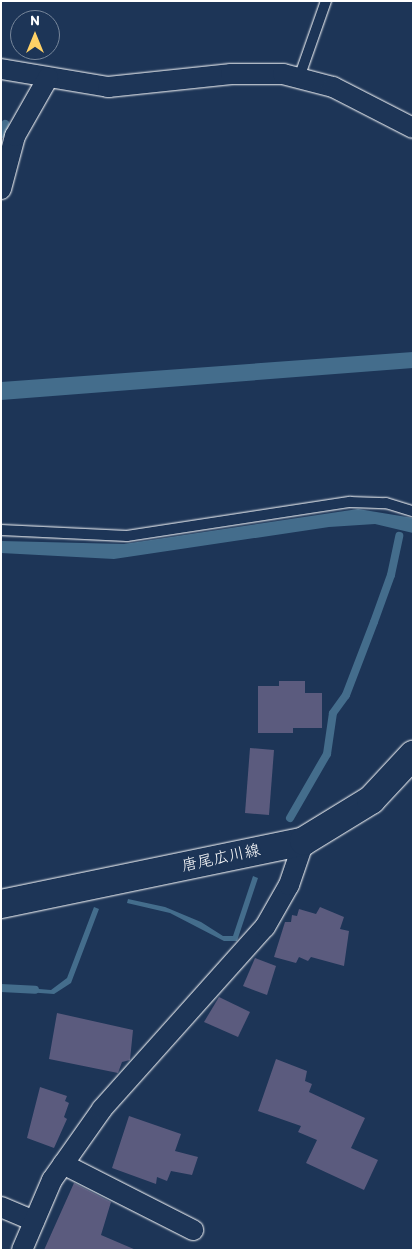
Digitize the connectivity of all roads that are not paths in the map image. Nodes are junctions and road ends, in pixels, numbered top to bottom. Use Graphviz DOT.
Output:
graph roads {
  1 [pos="326,1"];
  2 [pos="1,69"];
  3 [pos="48,78"];
  4 [pos="299,78"];
  5 [pos="413,128"];
  6 [pos="1,188"];
  7 [pos="413,511"];
  8 [pos="1,530"];
  9 [pos="413,755"];
  10 [pos="304,841"];
  11 [pos="1,904"];
  12 [pos="63,1164"];
  13 [pos="1,1207"];
  14 [pos="34,1221"];
  15 [pos="193,1230"];
  16 [pos="22,1250"];
  1 -- 4 [label="lane"];
  2 -- 3 [label="street"];
  3 -- 4 [label="street"];
  3 -- 6 [label="street"];
  4 -- 5 [label="street"];
  7 -- 8 [label="lane"];
  9 -- 10 [label="main road, 唐尾広川線"];
  10 -- 11 [label="main road, 唐尾広川線"];
  10 -- 12 [label="street"];
  12 -- 14 [label="street"];
  12 -- 15 [label="street"];
  13 -- 14 [label="street"];
  14 -- 16 [label="street"];
}
